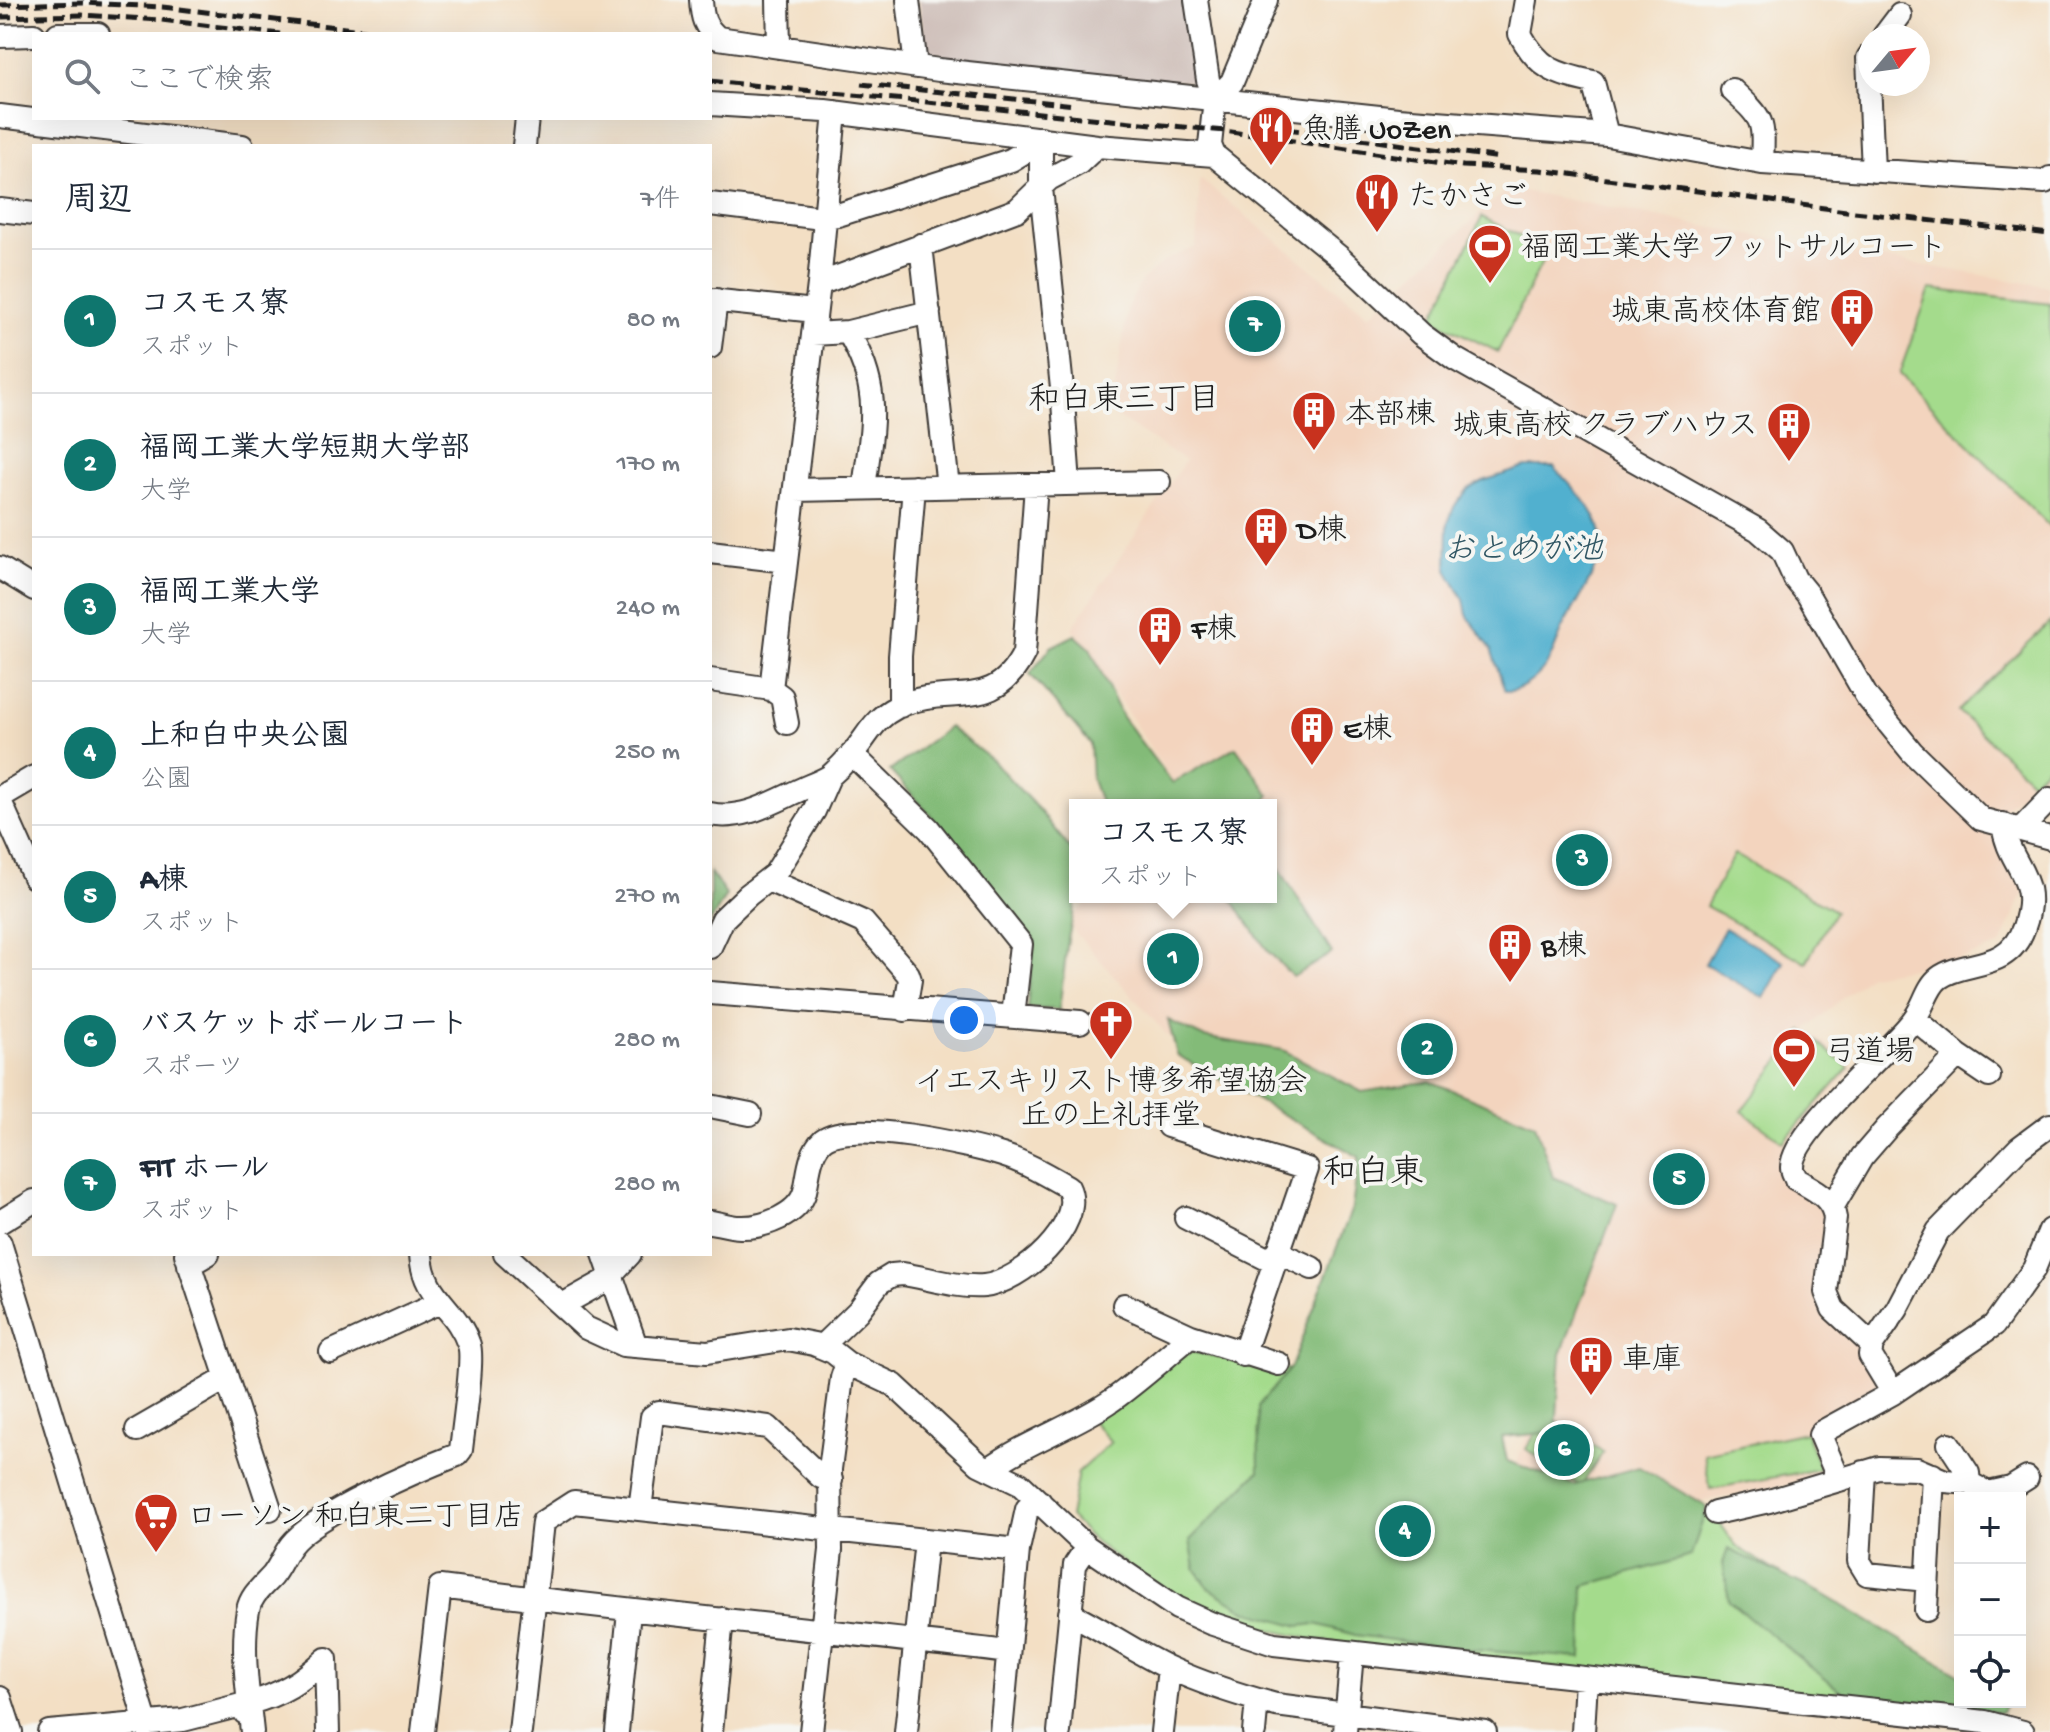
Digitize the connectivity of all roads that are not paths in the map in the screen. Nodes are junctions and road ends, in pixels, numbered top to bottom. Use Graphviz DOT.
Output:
graph roads {
  1 [pos="701,0"];
  2 [pos="778,0"];
  3 [pos="908,0"];
  4 [pos="1196,0"];
  5 [pos="1266,0"];
  6 [pos="1526,0"];
  7 [pos="1900,15"];
  8 [pos="1893,24"];
  9 [pos="711,32"];
  10 [pos="712,33"];
  11 [pos="32,35"];
  12 [pos="0,36"];
  13 [pos="779,47"];
  14 [pos="916,67"];
  15 [pos="1732,90"];
  16 [pos="1870,96"];
  17 [pos="1215,99"];
  18 [pos="712,104"];
  19 [pos="835,112"];
  20 [pos="0,116"];
  21 [pos="204,120"];
  22 [pos="527,120"];
  23 [pos="1607,135"];
  24 [pos="1041,138"];
  25 [pos="201,144"];
  26 [pos="524,144"];
  27 [pos="1097,146"];
  28 [pos="1214,155"];
  29 [pos="1762,163"];
  30 [pos="1873,171"];
  31 [pos="2050,178"];
  32 [pos="1041,188"];
  33 [pos="712,204"];
  34 [pos="0,210"];
  35 [pos="32,214"];
  36 [pos="825,216"];
  37 [pos="921,245"];
  38 [pos="819,284"];
  39 [pos="713,300"];
  40 [pos="929,312"];
  41 [pos="814,322"];
  42 [pos="848,332"];
  43 [pos="1159,482"];
  44 [pos="1069,484"];
  45 [pos="1036,485"];
  46 [pos="914,487"];
  47 [pos="948,487"];
  48 [pos="864,488"];
  49 [pos="795,490"];
  50 [pos="712,552"];
  51 [pos="786,561"];
  52 [pos="0,568"];
  53 [pos="32,588"];
  54 [pos="712,680"];
  55 [pos="771,689"];
  56 [pos="900,706"];
  57 [pos="787,723"];
  58 [pos="852,754"];
  59 [pos="829,777"];
  60 [pos="32,778"];
  61 [pos="0,799"];
  62 [pos="2050,799"];
  63 [pos="712,814"];
  64 [pos="2011,827"];
  65 [pos="2050,838"];
  66 [pos="32,872"];
  67 [pos="768,880"];
  68 [pos="712,943"];
  69 [pos="712,993"];
  70 [pos="905,1010"];
  71 [pos="1013,1017"];
  72 [pos="1915,1019"];
  73 [pos="1080,1022"];
  74 [pos="1958,1055"];
  75 [pos="1989,1076"];
  76 [pos="712,1106"];
  77 [pos="750,1114"];
  78 [pos="2050,1125"];
  79 [pos="1168,1126"];
  80 [pos="32,1202"];
  81 [pos="1833,1206"];
  82 [pos="1186,1218"];
  83 [pos="0,1222"];
  84 [pos="712,1222"];
  85 [pos="2050,1230"];
  86 [pos="0,1243"];
  87 [pos="421,1256"];
  88 [pos="507,1256"];
  89 [pos="1275,1257"];
  90 [pos="194,1258"];
  91 [pos="608,1264"];
  92 [pos="1312,1268"];
  93 [pos="440,1302"];
  94 [pos="562,1305"];
  95 [pos="1124,1305"];
  96 [pos="1191,1336"];
  97 [pos="1872,1345"];
  98 [pos="636,1346"];
  99 [pos="821,1347"];
  100 [pos="331,1352"];
  101 [pos="1243,1355"];
  102 [pos="847,1363"];
  103 [pos="1279,1364"];
  104 [pos="227,1378"];
  105 [pos="1893,1393"];
  106 [pos="137,1430"];
  107 [pos="1949,1444"];
  108 [pos="989,1469"];
  109 [pos="1864,1472"];
  110 [pos="1933,1475"];
  111 [pos="2027,1478"];
  112 [pos="831,1480"];
  113 [pos="1839,1480"];
  114 [pos="1969,1483"];
  115 [pos="1040,1502"];
  116 [pos="270,1509"];
  117 [pos="640,1509"];
  118 [pos="1715,1513"];
  119 [pos="832,1530"];
  120 [pos="926,1540"];
  121 [pos="1087,1547"];
  122 [pos="1018,1550"];
  123 [pos="1927,1580"];
  124 [pos="534,1599"];
  125 [pos="1926,1610"];
  126 [pos="629,1611"];
  127 [pos="1070,1613"];
  128 [pos="722,1619"];
  129 [pos="822,1630"];
  130 [pos="916,1641"];
  131 [pos="1008,1652"];
  132 [pos="1352,1654"];
  133 [pos="1169,1668"];
  134 [pos="1586,1680"];
  135 [pos="0,1698"];
  136 [pos="1257,1700"];
  137 [pos="249,1703"];
  138 [pos="1346,1723"];
  139 [pos="1904,1723"];
  140 [pos="1403,1726"];
  141 [pos="147,1727"];
  142 [pos="11,1732"];
  143 [pos="49,1732"];
  144 [pos="240,1732"];
  145 [pos="252,1732"];
  146 [pos="328,1732"];
  147 [pos="423,1732"];
  148 [pos="520,1732"];
  149 [pos="617,1732"];
  150 [pos="711,1732"];
  151 [pos="811,1732"];
  152 [pos="906,1732"];
  153 [pos="1001,1732"];
  154 [pos="1059,1732"];
  155 [pos="1162,1732"];
  156 [pos="1254,1732"];
  157 [pos="1485,1732"];
  158 [pos="1583,1732"];
  159 [pos="2023,1732"];
  1 -- 9 [label="street"];
  2 -- 13 [label="street"];
  3 -- 14 [label="street"];
  4 -- 17 [label="street"];
  5 -- 17 [label="street"];
  6 -- 23 [label="street"];
  7 -- 8 [label="street"];
  10 -- 13 [label="street"];
  11 -- 12 [label="street"];
  13 -- 14 [label="street"];
  14 -- 17 [label="street"];
  15 -- 29 [label="street"];
  16 -- 30 [label="street"];
  17 -- 23 [label="street"];
  17 -- 28 [label="street"];
  18 -- 19 [label="street"];
  19 -- 24 [label="street"];
  19 -- 36 [label="street"];
  20 -- 25 [label="street"];
  21 -- 25 [label="street"];
  22 -- 26 [label="street"];
  23 -- 29 [label="street"];
  24 -- 27 [label="street"];
  24 -- 32 [label="street"];
  24 -- 36 [label="street"];
  27 -- 28 [label="street"];
  27 -- 32 [label="street"];
  28 -- 64 [label="street"];
  29 -- 30 [label="street"];
  30 -- 31 [label="street"];
  32 -- 37 [label="street"];
  32 -- 44 [label="street"];
  33 -- 36 [label="street"];
  34 -- 35 [label="street"];
  36 -- 38 [label="street"];
  37 -- 38 [label="street"];
  37 -- 40 [label="street"];
  38 -- 41 [label="street"];
  39 -- 41 [label="street"];
  40 -- 42 [label="street"];
  40 -- 47 [label="street"];
  41 -- 42 [label="street"];
  41 -- 49 [label="street"];
  42 -- 48 [label="street"];
  43 -- 44 [label="street"];
  44 -- 45 [label="street"];
  45 -- 47 [label="street"];
  45 -- 56 [label="street"];
  46 -- 47 [label="street"];
  46 -- 48 [label="street"];
  46 -- 56 [label="street"];
  48 -- 49 [label="street"];
  49 -- 51 [label="street"];
  50 -- 51 [label="street"];
  51 -- 55 [label="street"];
  52 -- 53 [label="street"];
  54 -- 55 [label="street"];
  55 -- 57 [label="street"];
  56 -- 58 [label="street"];
  58 -- 59 [label="street"];
  58 -- 71 [label="street"];
  59 -- 63 [label="street"];
  59 -- 67 [label="street"];
  60 -- 61 [label="street"];
  61 -- 66 [label="street"];
  62 -- 64 [label="street"];
  64 -- 65 [label="street"];
  64 -- 72 [label="street"];
  67 -- 68 [label="street"];
  67 -- 70 [label="street"];
  69 -- 70 [label="street"];
  70 -- 71 [label="street"];
  71 -- 73 [label="street"];
  72 -- 74 [label="street"];
  72 -- 81 [label="street"];
  74 -- 75 [label="street"];
  74 -- 81 [label="street"];
  76 -- 77 [label="street"];
  78 -- 97 [label="street"];
  79 -- 89 [label="street"];
  80 -- 83 [label="street"];
  81 -- 97 [label="street"];
  82 -- 89 [label="street"];
  84 -- 99 [label="street"];
  85 -- 105 [label="street"];
  86 -- 141 [label="street"];
  87 -- 93 [label="street"];
  88 -- 94 [label="street"];
  89 -- 92 [label="street"];
  89 -- 101 [label="street"];
  90 -- 104 [label="street"];
  91 -- 94 [label="street"];
  91 -- 98 [label="street"];
  93 -- 100 [label="street"];
  93 -- 137 [label="street"];
  94 -- 98 [label="street"];
  95 -- 96 [label="street"];
  96 -- 101 [label="street"];
  96 -- 108 [label="street"];
  97 -- 105 [label="street"];
  98 -- 99 [label="street"];
  99 -- 102 [label="street"];
  101 -- 103 [label="street"];
  102 -- 108 [label="street"];
  102 -- 112 [label="street"];
  104 -- 106 [label="street"];
  104 -- 116 [label="street"];
  105 -- 113 [label="street"];
  107 -- 114 [label="street"];
  108 -- 115 [label="street"];
  109 -- 110 [label="street"];
  109 -- 113 [label="street"];
  109 -- 123 [label="street"];
  110 -- 114 [label="street"];
  110 -- 123 [label="street"];
  111 -- 114 [label="street"];
  112 -- 117 [label="street"];
  112 -- 119 [label="street"];
  113 -- 118 [label="street"];
  115 -- 121 [label="street"];
  115 -- 122 [label="street"];
  117 -- 119 [label="street"];
  117 -- 124 [label="street"];
  119 -- 120 [label="street"];
  119 -- 129 [label="street"];
  120 -- 122 [label="street"];
  120 -- 130 [label="street"];
  121 -- 127 [label="street"];
  121 -- 132 [label="street"];
  122 -- 131 [label="street"];
  123 -- 125 [label="street"];
  124 -- 126 [label="street"];
  124 -- 147 [label="street"];
  124 -- 148 [label="street"];
  126 -- 128 [label="street"];
  126 -- 149 [label="street"];
  127 -- 133 [label="street"];
  127 -- 154 [label="street"];
  128 -- 129 [label="street"];
  128 -- 150 [label="street"];
  129 -- 130 [label="street"];
  129 -- 151 [label="street"];
  130 -- 131 [label="street"];
  130 -- 152 [label="street"];
  131 -- 153 [label="street"];
  132 -- 134 [label="street"];
  132 -- 138 [label="street"];
  133 -- 136 [label="street"];
  133 -- 155 [label="street"];
  134 -- 139 [label="street"];
  134 -- 158 [label="street"];
  135 -- 142 [label="street"];
  136 -- 138 [label="street"];
  136 -- 156 [label="street"];
  137 -- 141 [label="street"];
  137 -- 144 [label="street"];
  137 -- 145 [label="street"];
  137 -- 146 [label="street"];
  138 -- 140 [label="street"];
  139 -- 159 [label="street"];
  140 -- 157 [label="street"];
  141 -- 143 [label="street"];
}
